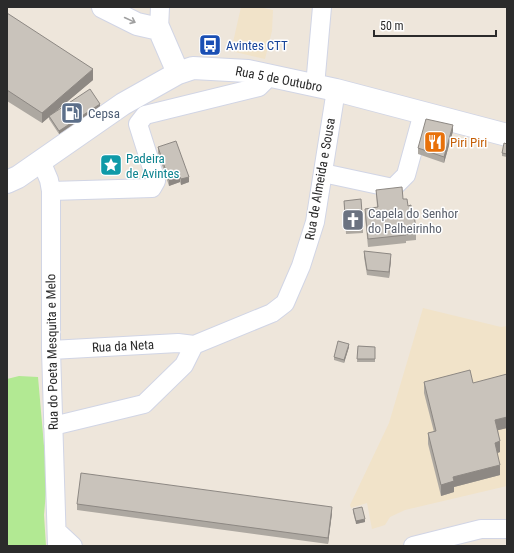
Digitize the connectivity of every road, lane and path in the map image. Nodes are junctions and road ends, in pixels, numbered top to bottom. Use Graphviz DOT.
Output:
graph roads {
  1 [pos="103,7"];
  2 [pos="160,7"];
  3 [pos="322,7"];
  4 [pos="159,29"];
  5 [pos="178,73"];
  6 [pos="270,76"];
  7 [pos="325,88"];
  8 [pos="423,113"];
  9 [pos="507,135"];
  10 [pos="41,161"];
  11 [pos="322,173"];
  12 [pos="7,182"];
  13 [pos="50,191"];
  14 [pos="194,346"];
  15 [pos="51,350"];
  16 [pos="53,426"];
  17 [pos="507,529"];
  18 [pos="58,539"];
  19 [pos="73,546"];
  20 [pos="413,546"];
  1 -- 4 [label="street, one-way"];
  2 -- 4 [label="street"];
  3 -- 7 [label="street, Rua de Almeida e Sousa"];
  4 -- 5 [label="street"];
  5 -- 6 [label="street, Rua 5 de Outubro"];
  5 -- 10 [label="street, Rua 5 de Outubro"];
  6 -- 7 [label="street, Rua 5 de Outubro"];
  6 -- 13 [label="street"];
  7 -- 8 [label="street, Rua 5 de Outubro"];
  7 -- 11 [label="street, Rua de Almeida e Sousa"];
  8 -- 9 [label="street, Rua 5 de Outubro"];
  8 -- 11 [label="street"];
  10 -- 12 [label="street, Rua 5 de Outubro"];
  10 -- 13 [label="street, Rua do Poeta Mesquita e Melo"];
  11 -- 14 [label="street, Rua de Almeida e Sousa"];
  13 -- 15 [label="street, Rua do Poeta Mesquita e Melo"];
  14 -- 15 [label="street, Rua da Neta"];
  14 -- 16 [label="street"];
  15 -- 16 [label="street, Rua do Poeta Mesquita e Melo"];
  16 -- 18 [label="street, Rua do Poeta Mesquita e Melo"];
  17 -- 20 [label="street"];
  18 -- 19 [label="street"];
}
